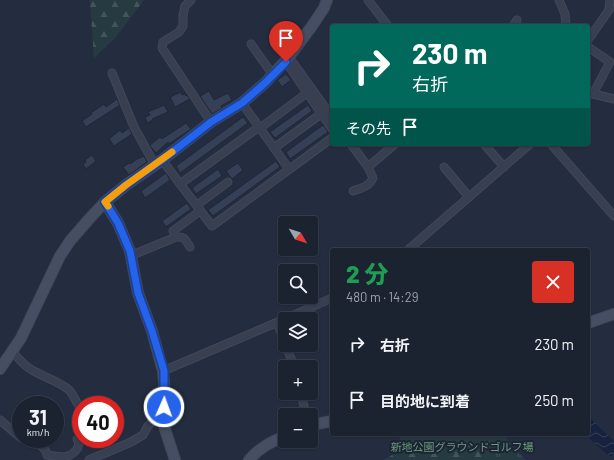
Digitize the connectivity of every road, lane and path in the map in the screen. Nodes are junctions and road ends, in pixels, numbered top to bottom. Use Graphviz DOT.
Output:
graph roads {
  1 [pos="191,0"];
  2 [pos="328,0"];
  3 [pos="368,0"];
  4 [pos="559,0"];
  5 [pos="610,0"];
  6 [pos="611,11"];
  7 [pos="386,24"];
  8 [pos="566,24"];
  9 [pos="590,37"];
  10 [pos="251,44"];
  11 [pos="590,48"];
  12 [pos="288,59"];
  13 [pos="112,73"];
  14 [pos="273,75"];
  15 [pos="307,93"];
  16 [pos="590,94"];
  17 [pos="614,99"];
  18 [pos="242,103"];
  19 [pos="322,114"];
  20 [pos="330,114"];
  21 [pos="211,122"];
  22 [pos="330,126"];
  23 [pos="259,127"];
  24 [pos="330,139"];
  25 [pos="352,146"];
  26 [pos="393,146"];
  27 [pos="486,146"];
  28 [pos="528,146"];
  29 [pos="553,146"];
  30 [pos="274,148"];
  31 [pos="158,162"];
  32 [pos="444,166"];
  33 [pos="368,167"];
  34 [pos="504,167"];
  35 [pos="290,169"];
  36 [pos="228,182"];
  37 [pos="180,184"];
  38 [pos="353,191"];
  39 [pos="469,197"];
  40 [pos="105,202"];
  41 [pos="199,208"];
  42 [pos="614,216"];
  43 [pos="173,231"];
  44 [pos="190,247"];
  45 [pos="410,248"];
  46 [pos="130,256"];
  47 [pos="330,299"];
  48 [pos="301,312"];
  49 [pos="614,314"];
  50 [pos="590,322"];
  51 [pos="277,323"];
  52 [pos="12,351"];
  53 [pos="0,369"];
  54 [pos="164,371"];
  55 [pos="73,396"];
  56 [pos="164,407"];
  57 [pos="0,420"];
  58 [pos="330,421"];
  59 [pos="318,424"];
  60 [pos="12,430"];
  61 [pos="278,439"];
  62 [pos="44,448"];
  63 [pos="78,448"];
  64 [pos="46,458"];
  65 [pos="68,458"];
  66 [pos="89,460"];
  67 [pos="175,460"];
  68 [pos="249,460"];
  1 -- 21 [label="street"];
  2 -- 12 [label="street"];
  3 -- 7 [label="street"];
  4 -- 8 [label="street"];
  5 -- 6 [label="street"];
  6 -- 9 [label="street"];
  10 -- 14 [label="street"];
  11 -- 16 [label="street"];
  12 -- 14 [label="street"];
  12 -- 15 [label="street"];
  12 -- 20 [label="street"];
  13 -- 31 [label="street"];
  14 -- 18 [label="street"];
  15 -- 19 [label="street"];
  15 -- 23 [label="street"];
  16 -- 17 [label="street"];
  18 -- 21 [label="street"];
  18 -- 23 [label="street"];
  19 -- 22 [label="street"];
  19 -- 30 [label="street"];
  21 -- 31 [label="street"];
  23 -- 30 [label="street"];
  23 -- 37 [label="street"];
  24 -- 35 [label="street"];
  25 -- 33 [label="street"];
  26 -- 33 [label="street"];
  27 -- 34 [label="street"];
  28 -- 34 [label="street"];
  29 -- 42 [label="street"];
  30 -- 35 [label="street"];
  31 -- 37 [label="street"];
  31 -- 40 [label="street"];
  32 -- 39 [label="street"];
  33 -- 38 [label="street"];
  34 -- 39 [label="street"];
  35 -- 41 [label="street"];
  36 -- 41 [label="street"];
  37 -- 41 [label="street"];
  39 -- 45 [label="street"];
  40 -- 46 [label="street"];
  40 -- 52 [label="street"];
  41 -- 43 [label="street"];
  44 -- 46 [label="street"];
  46 -- 54 [label="street"];
  47 -- 48 [label="street"];
  49 -- 50 [label="street"];
  51 -- 54 [label="street"];
  52 -- 53 [label="street"];
  52 -- 55 [label="street"];
  54 -- 56 [label="street"];
  56 -- 66 [label="street"];
  56 -- 67 [label="street"];
  57 -- 60 [label="street"];
  58 -- 59 [label="street"];
  61 -- 68 [label="street"];
  62 -- 64 [label="street"];
  63 -- 65 [label="street"];
  64 -- 65 [label="street"];
}
